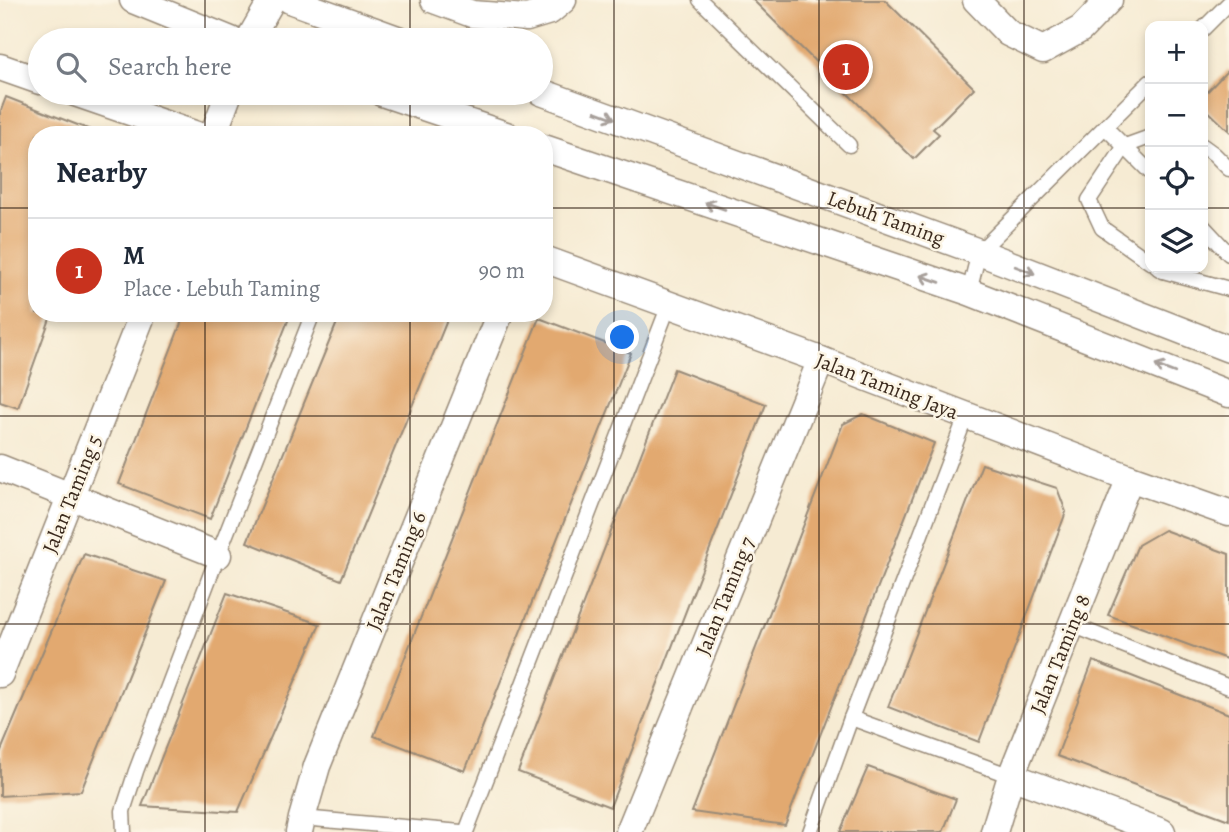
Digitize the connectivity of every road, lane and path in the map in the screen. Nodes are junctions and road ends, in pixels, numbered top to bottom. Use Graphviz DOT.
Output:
graph roads {
  1 [pos="133,0"];
  2 [pos="272,0"];
  3 [pos="290,0"];
  4 [pos="434,0"];
  5 [pos="563,0"];
  6 [pos="700,0"];
  7 [pos="976,0"];
  8 [pos="1108,0"];
  9 [pos="1229,3"];
  10 [pos="1208,24"];
  11 [pos="202,28"];
  12 [pos="256,28"];
  13 [pos="367,28"];
  14 [pos="0,67"];
  15 [pos="28,77"];
  16 [pos="1148,84"];
  17 [pos="553,96"];
  18 [pos="110,105"];
  19 [pos="224,105"];
  20 [pos="417,105"];
  21 [pos="171,126"];
  22 [pos="216,126"];
  23 [pos="479,126"];
  24 [pos="1105,127"];
  25 [pos="1145,139"];
  26 [pos="849,145"];
  27 [pos="1125,146"];
  28 [pos="1204,147"];
  29 [pos="553,151"];
  30 [pos="1145,167"];
  31 [pos="1229,169"];
  32 [pos="1208,231"];
  33 [pos="979,252"];
  34 [pos="1229,254"];
  35 [pos="1145,259"];
  36 [pos="553,262"];
  37 [pos="1170,273"];
  38 [pos="1229,289"];
  39 [pos="969,292"];
  40 [pos="669,305"];
  41 [pos="139,322"];
  42 [pos="309,322"];
  43 [pos="496,322"];
  44 [pos="1229,349"];
  45 [pos="821,360"];
  46 [pos="1229,394"];
  47 [pos="966,416"];
  48 [pos="0,468"];
  49 [pos="1130,478"];
  50 [pos="71,496"];
  51 [pos="1229,513"];
  52 [pos="218,555"];
  53 [pos="1072,625"];
  54 [pos="0,674"];
  55 [pos="1229,687"];
  56 [pos="851,718"];
  57 [pos="1011,776"];
  58 [pos="300,825"];
  59 [pos="1158,831"];
  60 [pos="124,832"];
  61 [pos="461,832"];
  62 [pos="466,832"];
  63 [pos="629,832"];
  64 [pos="810,832"];
  65 [pos="994,832"];
  1 -- 11 [label="street"];
  2 -- 12 [label="street"];
  3 -- 13 [label="street"];
  4 -- 5 [label="street"];
  6 -- 26 [label="lane"];
  7 -- 8 [label="street"];
  9 -- 10 [label="lane"];
  14 -- 15 [label="street"];
  16 -- 24 [label="lane"];
  17 -- 33 [label="street, Lebuh Taming, one-way"];
  18 -- 21 [label="street"];
  19 -- 22 [label="street"];
  20 -- 23 [label="street"];
  24 -- 27 [label="lane"];
  24 -- 33 [label="lane"];
  25 -- 27 [label="lane"];
  27 -- 30 [label="lane"];
  27 -- 35 [label="lane"];
  28 -- 31 [label="lane"];
  39 -- 29 [label="street, Lebuh Taming, one-way"];
  32 -- 34 [label="lane"];
  33 -- 39 [label="lane"];
  33 -- 44 [label="street, Lebuh Taming, one-way"];
  36 -- 40 [label="street, Jalan Taming Jaya"];
  37 -- 38 [label="lane"];
  46 -- 39 [label="street, Lebuh Taming, one-way"];
  40 -- 45 [label="street, Jalan Taming Jaya"];
  40 -- 62 [label="lane"];
  41 -- 50 [label="street, Jalan Taming 5"];
  42 -- 52 [label="lane"];
  43 -- 58 [label="street, Jalan Taming 6"];
  45 -- 47 [label="street, Jalan Taming Jaya"];
  45 -- 63 [label="street, Jalan Taming 7"];
  47 -- 49 [label="street, Jalan Taming Jaya"];
  47 -- 56 [label="lane"];
  48 -- 50 [label="street"];
  49 -- 51 [label="street, Jalan Taming Jaya"];
  49 -- 53 [label="street, Jalan Taming 8"];
  50 -- 52 [label="street"];
  50 -- 54 [label="street, Jalan Taming 5"];
  52 -- 60 [label="lane"];
  53 -- 55 [label="lane"];
  53 -- 57 [label="street, Jalan Taming 8"];
  56 -- 57 [label="lane"];
  56 -- 64 [label="lane"];
  57 -- 59 [label="street"];
  57 -- 65 [label="street, Jalan Taming 8"];
  58 -- 61 [label="lane"];
}
